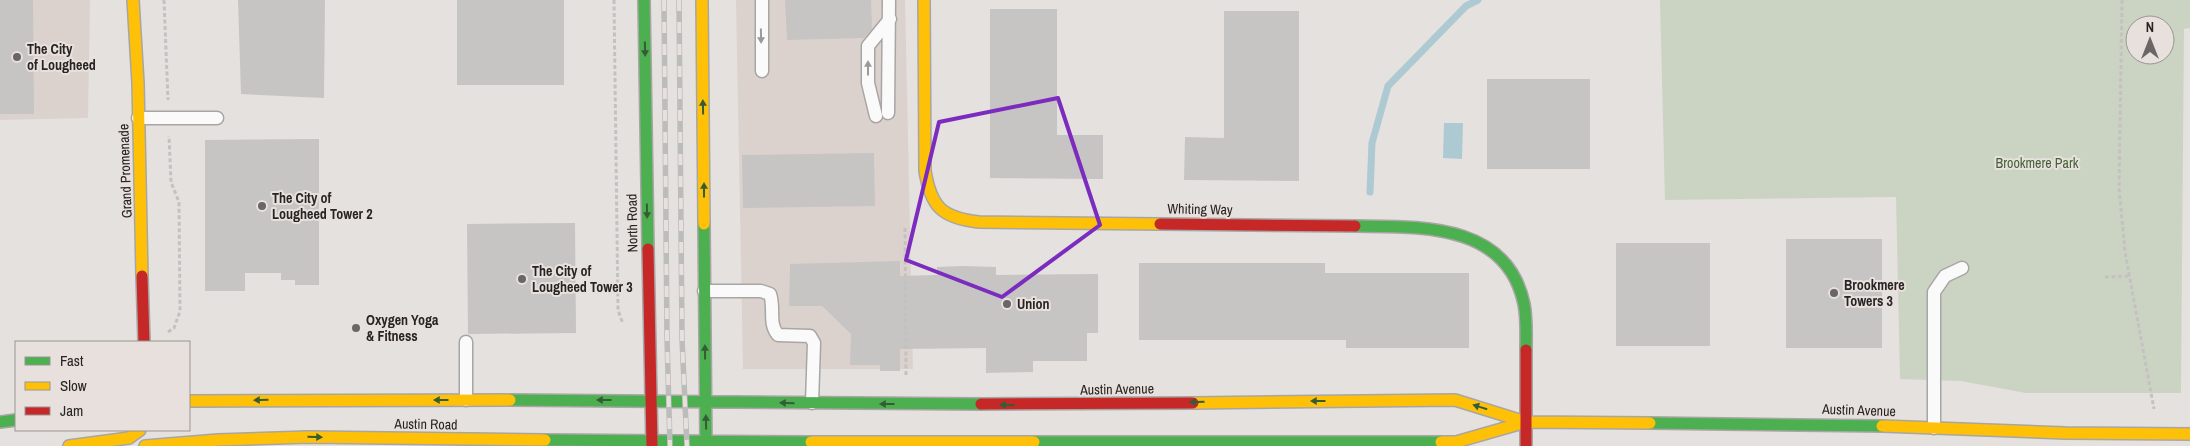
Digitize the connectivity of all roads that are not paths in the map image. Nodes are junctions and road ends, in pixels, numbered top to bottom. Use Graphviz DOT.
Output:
graph roads {
  1 [pos="134,0"];
  2 [pos="644,0"];
  3 [pos="702,0"];
  4 [pos="762,0"];
  5 [pos="889,0"];
  6 [pos="924,0"];
  7 [pos="890,19"];
  8 [pos="762,72"];
  9 [pos="138,118"];
  10 [pos="217,118"];
  11 [pos="1962,268"];
  12 [pos="704,291"];
  13 [pos="144,341"];
  14 [pos="466,342"];
  15 [pos="466,400"];
  16 [pos="652,400"];
  17 [pos="190,401"];
  18 [pos="706,401"];
  19 [pos="812,403"];
  20 [pos="15,420"];
  21 [pos="0,422"];
  22 [pos="1526,422"];
  23 [pos="1934,428"];
  24 [pos="139,431"];
  25 [pos="2190,434"];
  26 [pos="1056,441"];
  27 [pos="446,442"];
  28 [pos="558,443"];
  29 [pos="652,444"];
  30 [pos="706,444"];
  31 [pos="69,446"];
  32 [pos="145,446"];
  33 [pos="1526,446"];
  1 -- 9 [label="main road, Grand Promenade"];
  2 -- 16 [label="main road, North Road, one-way"];
  12 -- 3 [label="main road, one-way"];
  4 -- 8 [label="lane, one-way"];
  5 -- 7 [label="lane"];
  6 -- 22 [label="main road, Whiting Way"];
  7 -- 7 [label="lane, one-way"];
  9 -- 10 [label="lane"];
  9 -- 13 [label="main road, Grand Promenade"];
  11 -- 23 [label="lane"];
  18 -- 12 [label="main road, one-way"];
  12 -- 19 [label="lane"];
  14 -- 15 [label="lane"];
  16 -- 15 [label="main road, Austin Road, one-way"];
  15 -- 17 [label="main road, Austin Road, one-way"];
  16 -- 18 [label="main road, Austin Road"];
  16 -- 29 [label="main road, North Road"];
  19 -- 18 [label="main road, Austin Avenue, one-way"];
  30 -- 18 [label="main road, one-way"];
  22 -- 19 [label="main road, Austin Avenue, one-way"];
  20 -- 21 [label="main road"];
  22 -- 23 [label="main road, Austin Avenue"];
  22 -- 26 [label="main road, Austin Avenue"];
  22 -- 33 [label="main road, Whiting Way"];
  23 -- 25 [label="main road, Austin Avenue"];
  24 -- 31 [label="main road"];
  26 -- 30 [label="main road, Austin Avenue"];
  27 -- 28 [label="main road, Austin Road"];
  32 -- 27 [label="main road, Austin Road, one-way"];
  28 -- 29 [label="main road, Austin Road"];
  29 -- 30 [label="main road, Austin Road"];
}
